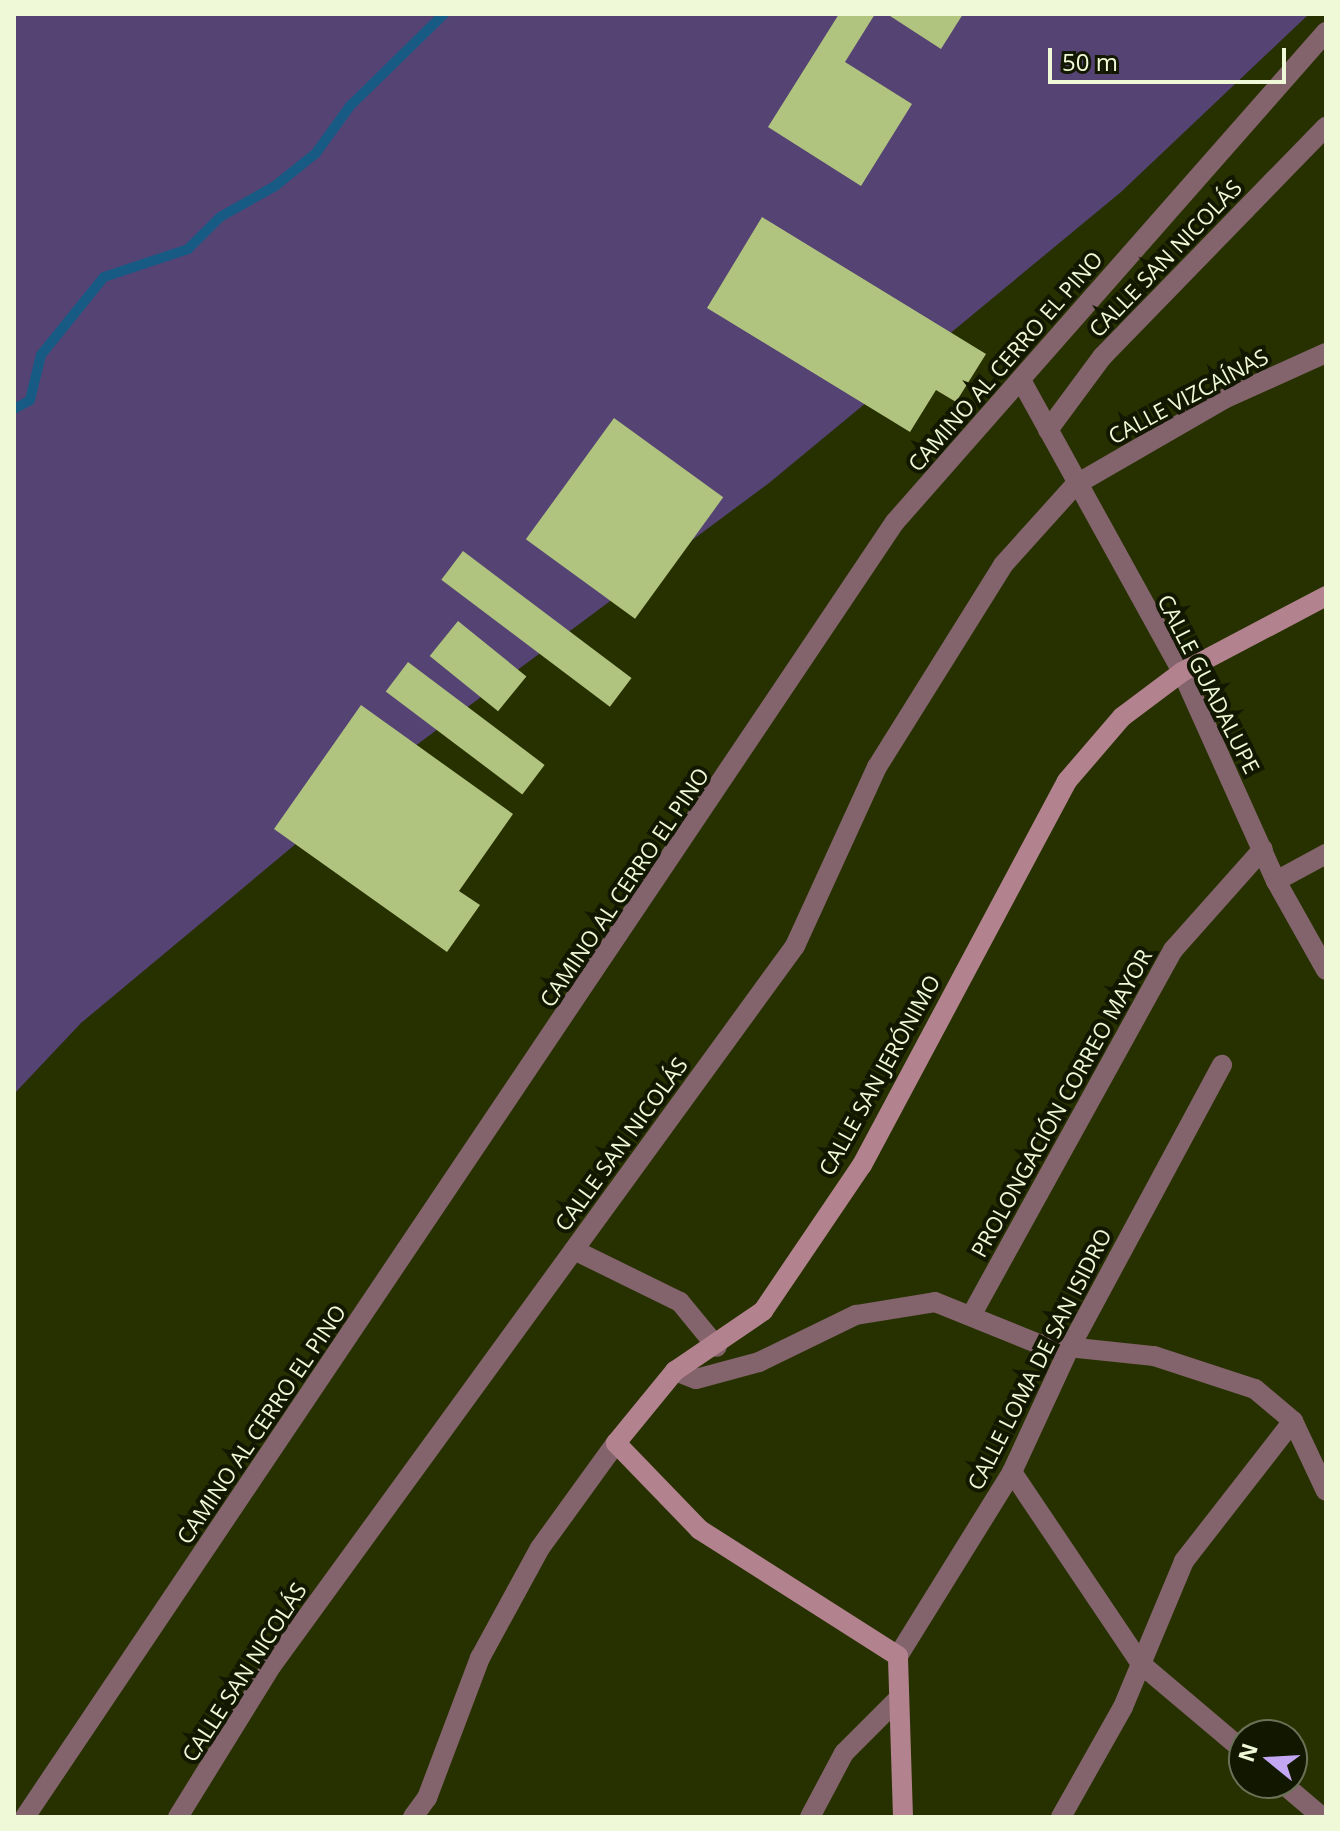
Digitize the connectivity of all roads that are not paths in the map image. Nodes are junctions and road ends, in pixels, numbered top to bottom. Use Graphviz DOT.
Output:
graph roads {
  1 [pos="1326,32"];
  2 [pos="1326,127"];
  3 [pos="1326,353"];
  4 [pos="1021,380"];
  5 [pos="1048,430"];
  6 [pos="1075,485"];
  7 [pos="1326,596"];
  8 [pos="1182,672"];
  9 [pos="1263,849"];
  10 [pos="1326,854"];
  11 [pos="1276,881"];
  12 [pos="1326,970"];
  13 [pos="1222,1065"];
  14 [pos="574,1250"];
  15 [pos="972,1314"];
  16 [pos="717,1347"];
  17 [pos="1068,1351"];
  18 [pos="675,1371"];
  19 [pos="1293,1421"];
  20 [pos="616,1443"];
  21 [pos="1012,1472"];
  22 [pos="1326,1491"];
  23 [pos="898,1656"];
  24 [pos="1141,1664"];
  25 [pos="898,1699"];
  26 [pos="1228,1737"];
  27 [pos="1301,1799"];
  28 [pos="25,1817"];
  29 [pos="178,1817"];
  30 [pos="413,1817"];
  31 [pos="810,1817"];
  32 [pos="903,1817"];
  33 [pos="1061,1817"];
  34 [pos="1322,1817"];
  1 -- 4 [label="street, CAMINO AL CERRO EL PINO"];
  2 -- 5 [label="street, CALLE SAN NICOLÁS"];
  3 -- 6 [label="street, CALLE VIZCAÍNAS"];
  4 -- 5 [label="street, CALLE GUADALUPE"];
  4 -- 28 [label="street, CAMINO AL CERRO EL PINO"];
  5 -- 6 [label="street, CALLE GUADALUPE"];
  6 -- 8 [label="street, CALLE GUADALUPE"];
  6 -- 14 [label="street, CALLE SAN NICOLÁS"];
  7 -- 8 [label="main road, CALLE SAN JERÓNIMO"];
  8 -- 9 [label="street, CALLE GUADALUPE"];
  8 -- 16 [label="main road, CALLE SAN JERÓNIMO"];
  9 -- 11 [label="street, CALLE GUADALUPE"];
  9 -- 15 [label="street, PROLONGACIÓN CORREO MAYOR"];
  10 -- 11 [label="street"];
  11 -- 12 [label="street, CALLE GUADALUPE"];
  13 -- 17 [label="street, CALLE LOMA DE SAN ISIDRO"];
  14 -- 16 [label="street"];
  14 -- 29 [label="street, CALLE SAN NICOLÁS"];
  15 -- 17 [label="street"];
  15 -- 18 [label="street"];
  16 -- 18 [label="main road, CALLE SAN JERÓNIMO"];
  17 -- 19 [label="street"];
  17 -- 21 [label="street, CALLE LOMA DE SAN ISIDRO"];
  18 -- 20 [label="main road, CALLE SAN JERÓNIMO"];
  19 -- 22 [label="street"];
  19 -- 24 [label="street"];
  20 -- 23 [label="main road"];
  20 -- 30 [label="street, CALLE SAN JERÓNIMO"];
  21 -- 23 [label="street, CALLE LOMA DE SAN ISIDRO"];
  21 -- 24 [label="street"];
  23 -- 25 [label="main road"];
  24 -- 26 [label="street"];
  24 -- 33 [label="street"];
  25 -- 31 [label="street"];
  25 -- 32 [label="main road"];
  27 -- 34 [label="street"];
}
